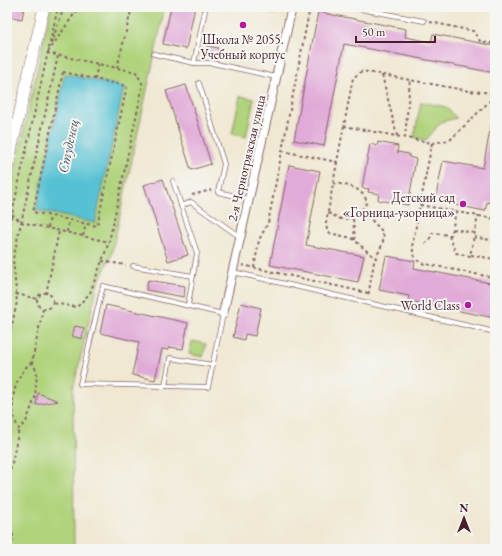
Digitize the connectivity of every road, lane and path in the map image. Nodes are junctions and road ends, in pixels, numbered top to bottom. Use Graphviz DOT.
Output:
graph roads {
  1 [pos="44,7"];
  2 [pos="58,7"];
  3 [pos="64,7"];
  4 [pos="79,7"];
  5 [pos="132,7"];
  6 [pos="292,7"];
  7 [pos="310,7"];
  8 [pos="350,7"];
  9 [pos="205,11"];
  10 [pos="424,21"];
  11 [pos="431,23"];
  12 [pos="495,44"];
  13 [pos="47,53"];
  14 [pos="154,54"];
  15 [pos="58,56"];
  16 [pos="194,63"];
  17 [pos="98,64"];
  18 [pos="117,68"];
  19 [pos="382,75"];
  20 [pos="277,77"];
  21 [pos="95,79"];
  22 [pos="410,80"];
  23 [pos="199,83"];
  24 [pos="495,93"];
  25 [pos="495,96"];
  26 [pos="344,126"];
  27 [pos="397,136"];
  28 [pos="404,138"];
  29 [pos="432,143"];
  30 [pos="282,151"];
  31 [pos="337,162"];
  32 [pos="7,168"];
  33 [pos="173,181"];
  34 [pos="333,183"];
  35 [pos="218,192"];
  36 [pos="179,199"];
  37 [pos="249,199"];
  38 [pos="420,205"];
  39 [pos="181,206"];
  40 [pos="362,210"];
  41 [pos="456,212"];
  42 [pos="328,213"];
  43 [pos="12,214"];
  44 [pos="50,216"];
  45 [pos="478,216"];
  46 [pos="353,218"];
  47 [pos="495,219"];
  48 [pos="69,220"];
  49 [pos="21,222"];
  50 [pos="86,224"];
  51 [pos="48,228"];
  52 [pos="453,229"];
  53 [pos="59,230"];
  54 [pos="67,232"];
  55 [pos="475,233"];
  56 [pos="7,236"];
  57 [pos="83,236"];
  58 [pos="449,236"];
  59 [pos="241,237"];
  60 [pos="474,237"];
  61 [pos="355,240"];
  62 [pos="495,241"];
  63 [pos="108,242"];
  64 [pos="425,243"];
  65 [pos="471,255"];
  66 [pos="376,258"];
  67 [pos="495,259"];
  68 [pos="102,261"];
  69 [pos="240,265"];
  70 [pos="133,266"];
  71 [pos="254,268"];
  72 [pos="233,272"];
  73 [pos="193,276"];
  74 [pos="495,278"];
  75 [pos="368,293"];
  76 [pos="16,294"];
  77 [pos="46,294"];
  78 [pos="38,298"];
  79 [pos="52,302"];
  80 [pos="366,302"];
  81 [pos="188,306"];
  82 [pos="43,309"];
  83 [pos="223,314"];
  84 [pos="495,332"];
  85 [pos="7,347"];
  86 [pos="32,362"];
  87 [pos="213,365"];
  88 [pos="165,386"];
  89 [pos="12,413"];
  90 [pos="7,416"];
  91 [pos="19,429"];
  92 [pos="11,469"];
  93 [pos="7,470"];
  94 [pos="7,487"];
  95 [pos="7,523"];
  96 [pos="9,549"];
  1 -- 32 [label="street"];
  2 -- 13 [label="path"];
  3 -- 13 [label="path"];
  4 -- 13 [label="path"];
  5 -- 18 [label="path"];
  6 -- 20 [label="street, 2-я Черногрязская улица"];
  7 -- 30 [label="path"];
  8 -- 10 [label="lane"];
  9 -- 16 [label="lane"];
  11 -- 12 [label="path"];
  13 -- 15 [label="path"];
  13 -- 43 [label="path"];
  14 -- 16 [label="lane"];
  15 -- 17 [label="path"];
  15 -- 49 [label="path"];
  16 -- 20 [label="lane"];
  17 -- 18 [label="path"];
  17 -- 21 [label="path"];
  18 -- 63 [label="path"];
  19 -- 22 [label="path"];
  19 -- 26 [label="path"];
  19 -- 27 [label="path"];
  20 -- 37 [label="street, 2-я Черногрязская улица"];
  21 -- 44 [label="path"];
  21 -- 50 [label="path"];
  22 -- 24 [label="path"];
  22 -- 28 [label="path"];
  23 -- 35 [label="lane"];
  25 -- 29 [label="path"];
  26 -- 27 [label="path"];
  26 -- 31 [label="path"];
  27 -- 28 [label="path"];
  28 -- 29 [label="path"];
  29 -- 38 [label="path"];
  30 -- 31 [label="path"];
  30 -- 71 [label="path"];
  31 -- 34 [label="path"];
  33 -- 36 [label="lane"];
  34 -- 40 [label="path"];
  34 -- 42 [label="path"];
  35 -- 36 [label="path"];
  35 -- 37 [label="lane"];
  36 -- 39 [label="lane"];
  37 -- 59 [label="street, 2-я Черногрязская улица"];
  38 -- 41 [label="path"];
  38 -- 74 [label="path"];
  39 -- 59 [label="lane"];
  39 -- 73 [label="lane"];
  40 -- 46 [label="path"];
  40 -- 66 [label="path"];
  41 -- 45 [label="path"];
  41 -- 52 [label="path"];
  42 -- 46 [label="path"];
  42 -- 61 [label="path"];
  43 -- 49 [label="path"];
  43 -- 56 [label="path"];
  44 -- 48 [label="path"];
  44 -- 51 [label="path"];
  45 -- 47 [label="path"];
  45 -- 55 [label="path"];
  46 -- 61 [label="path"];
  48 -- 50 [label="path"];
  48 -- 54 [label="path"];
  49 -- 51 [label="path"];
  49 -- 76 [label="path"];
  50 -- 57 [label="path"];
  51 -- 53 [label="path"];
  52 -- 55 [label="path"];
  52 -- 58 [label="path"];
  53 -- 54 [label="path"];
  53 -- 77 [label="path"];
  54 -- 57 [label="path"];
  55 -- 60 [label="path"];
  57 -- 63 [label="path"];
  58 -- 64 [label="path"];
  58 -- 65 [label="path"];
  59 -- 72 [label="street, 2-я Черногрязская улица"];
  60 -- 62 [label="path"];
  60 -- 65 [label="path"];
  61 -- 66 [label="path"];
  63 -- 68 [label="path"];
  65 -- 67 [label="path"];
  66 -- 75 [label="path"];
  68 -- 70 [label="path"];
  68 -- 79 [label="path"];
  69 -- 71 [label="path"];
  70 -- 73 [label="lane"];
  71 -- 75 [label="path"];
  72 -- 80 [label="lane"];
  72 -- 83 [label="street, 2-я Черногрязская улица"];
  73 -- 81 [label="lane"];
  75 -- 80 [label="path"];
  76 -- 78 [label="path"];
  76 -- 85 [label="path"];
  77 -- 78 [label="path"];
  77 -- 79 [label="path"];
  78 -- 82 [label="path"];
  79 -- 82 [label="path"];
  80 -- 84 [label="lane"];
  81 -- 83 [label="lane"];
  81 -- 88 [label="lane"];
  82 -- 86 [label="path"];
  83 -- 87 [label="lane"];
  86 -- 89 [label="path"];
  86 -- 91 [label="path"];
  87 -- 88 [label="lane"];
  87 -- 88 [label="lane"];
  89 -- 90 [label="path"];
  89 -- 91 [label="path"];
  91 -- 92 [label="path"];
  92 -- 93 [label="path"];
  92 -- 94 [label="path"];
  95 -- 96 [label="path"];
}
